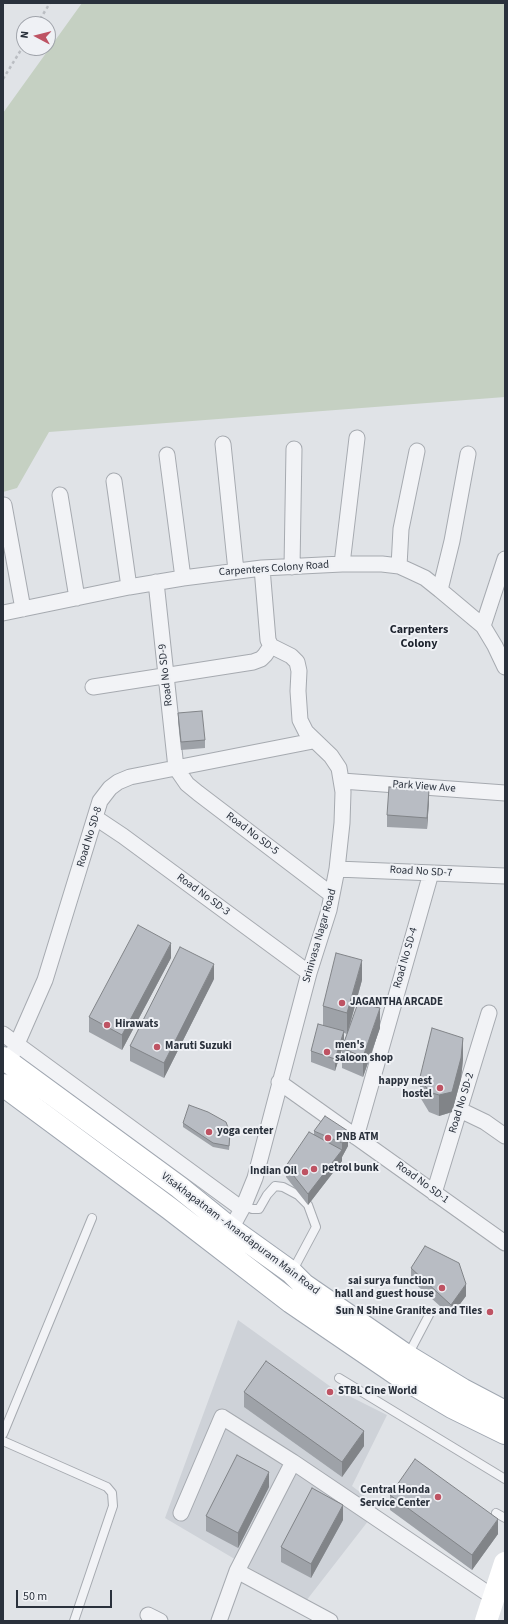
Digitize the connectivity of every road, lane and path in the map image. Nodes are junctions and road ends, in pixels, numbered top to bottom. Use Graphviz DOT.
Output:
graph roads {
  1 [pos="50,3"];
  2 [pos="42,16"];
  3 [pos="17,56"];
  4 [pos="3,79"];
  5 [pos="357,438"];
  6 [pos="223,444"];
  7 [pos="294,449"];
  8 [pos="417,451"];
  9 [pos="468,454"];
  10 [pos="167,455"];
  11 [pos="114,481"];
  12 [pos="60,495"];
  13 [pos="4,505"];
  14 [pos="505,559"];
  15 [pos="342,564"];
  16 [pos="399,566"];
  17 [pos="292,567"];
  18 [pos="262,568"];
  19 [pos="236,572"];
  20 [pos="183,578"];
  21 [pos="156,582"];
  22 [pos="129,587"];
  23 [pos="440,590"];
  24 [pos="77,598"];
  25 [pos="23,610"];
  26 [pos="3,613"];
  27 [pos="483,626"];
  28 [pos="270,646"];
  29 [pos="505,667"];
  30 [pos="166,675"];
  31 [pos="93,687"];
  32 [pos="313,741"];
  33 [pos="176,768"];
  34 [pos="342,781"];
  35 [pos="505,793"];
  36 [pos="96,818"];
  37 [pos="337,868"];
  38 [pos="430,873"];
  39 [pos="505,876"];
  40 [pos="332,895"];
  41 [pos="308,973"];
  42 [pos="489,1013"];
  43 [pos="3,1034"];
  44 [pos="10,1055"];
  45 [pos="279,1082"];
  46 [pos="3,1085"];
  47 [pos="460,1110"];
  48 [pos="505,1136"];
  49 [pos="356,1137"];
  50 [pos="434,1192"];
  51 [pos="243,1207"];
  52 [pos="92,1218"];
  53 [pos="232,1229"];
  54 [pos="505,1243"];
  55 [pos="291,1272"];
  56 [pos="429,1315"];
  57 [pos="407,1356"];
  58 [pos="339,1378"];
  59 [pos="505,1412"];
  60 [pos="505,1433"];
  61 [pos="3,1434"];
  62 [pos="3,1441"];
  63 [pos="293,1462"];
  64 [pos="505,1478"];
  65 [pos="181,1513"];
  66 [pos="496,1513"];
  67 [pos="505,1518"];
  68 [pos="505,1563"];
  69 [pos="237,1571"];
  70 [pos="493,1597"];
  71 [pos="74,1621"];
  72 [pos="219,1621"];
  73 [pos="330,1621"];
  74 [pos="486,1621"];
  1 -- 2 [label="path"];
  3 -- 4 [label="path"];
  5 -- 15 [label="street"];
  6 -- 19 [label="street"];
  7 -- 17 [label="street"];
  8 -- 16 [label="street"];
  9 -- 23 [label="street"];
  10 -- 20 [label="street"];
  11 -- 22 [label="street"];
  12 -- 24 [label="street"];
  13 -- 25 [label="street"];
  14 -- 27 [label="street"];
  15 -- 16 [label="street, Carpenters Colony Road"];
  15 -- 17 [label="street, Carpenters Colony Road"];
  16 -- 23 [label="street, Carpenters Colony Road"];
  17 -- 18 [label="street, Carpenters Colony Road"];
  18 -- 19 [label="street, Carpenters Colony Road"];
  18 -- 28 [label="street"];
  19 -- 20 [label="street, Carpenters Colony Road"];
  20 -- 21 [label="street, Carpenters Colony Road"];
  21 -- 22 [label="street, Carpenters Colony Road"];
  21 -- 30 [label="street, Road No SD-9"];
  22 -- 24 [label="street, Carpenters Colony Road"];
  23 -- 27 [label="street, Carpenters Colony Road"];
  24 -- 25 [label="street, Carpenters Colony Road"];
  25 -- 26 [label="street, Carpenters Colony Road"];
  27 -- 29 [label="street, Carpenters Colony Road"];
  28 -- 30 [label="street"];
  28 -- 32 [label="street, Srinivasa Nagar Road"];
  30 -- 31 [label="street"];
  30 -- 33 [label="street, Road No SD-9"];
  32 -- 33 [label="street, Road No SD-8"];
  32 -- 34 [label="street, Srinivasa Nagar Road"];
  33 -- 36 [label="street, Road No SD-8"];
  33 -- 40 [label="street, Road No SD-5"];
  34 -- 35 [label="street, Park View Ave"];
  34 -- 37 [label="street, Srinivasa Nagar Road"];
  36 -- 41 [label="street, Road No SD-3"];
  36 -- 44 [label="street, Road No SD-8"];
  37 -- 38 [label="street, Road No SD-7"];
  37 -- 40 [label="street, Srinivasa Nagar Road"];
  38 -- 39 [label="street, Road No SD-7"];
  38 -- 49 [label="street, Road No SD-4"];
  40 -- 41 [label="street, Srinivasa Nagar Road"];
  41 -- 45 [label="street, Srinivasa Nagar Road"];
  42 -- 47 [label="street, Road No SD-2"];
  43 -- 44 [label="street"];
  44 -- 51 [label="street"];
  44 -- 53 [label="main road, Visakhapatnam - Anandapuram Main Road"];
  45 -- 49 [label="street, Road No SD-1"];
  45 -- 51 [label="street, Srinivasa Nagar Road"];
  46 -- 60 [label="main road, Visakhapatnam - Anandapuram Main Road"];
  47 -- 48 [label="street"];
  47 -- 50 [label="street, Road No SD-2"];
  49 -- 50 [label="street, Road No SD-1"];
  50 -- 54 [label="street, Road No SD-1"];
  51 -- 53 [label="street, Srinivasa Nagar Road"];
  51 -- 55 [label="lane"];
  52 -- 61 [label="lane"];
  53 -- 55 [label="main road, Visakhapatnam - Anandapuram Main Road"];
  55 -- 57 [label="main road, Visakhapatnam - Anandapuram Main Road"];
  56 -- 57 [label="lane"];
  57 -- 59 [label="main road, Visakhapatnam - Anandapuram Main Road"];
  58 -- 64 [label="lane"];
  62 -- 71 [label="lane"];
  63 -- 65 [label="street"];
  63 -- 69 [label="street"];
  63 -- 70 [label="street"];
  66 -- 67 [label="lane"];
  68 -- 70 [label="main road"];
  69 -- 72 [label="street"];
  69 -- 73 [label="street"];
  70 -- 74 [label="main road"];
}
